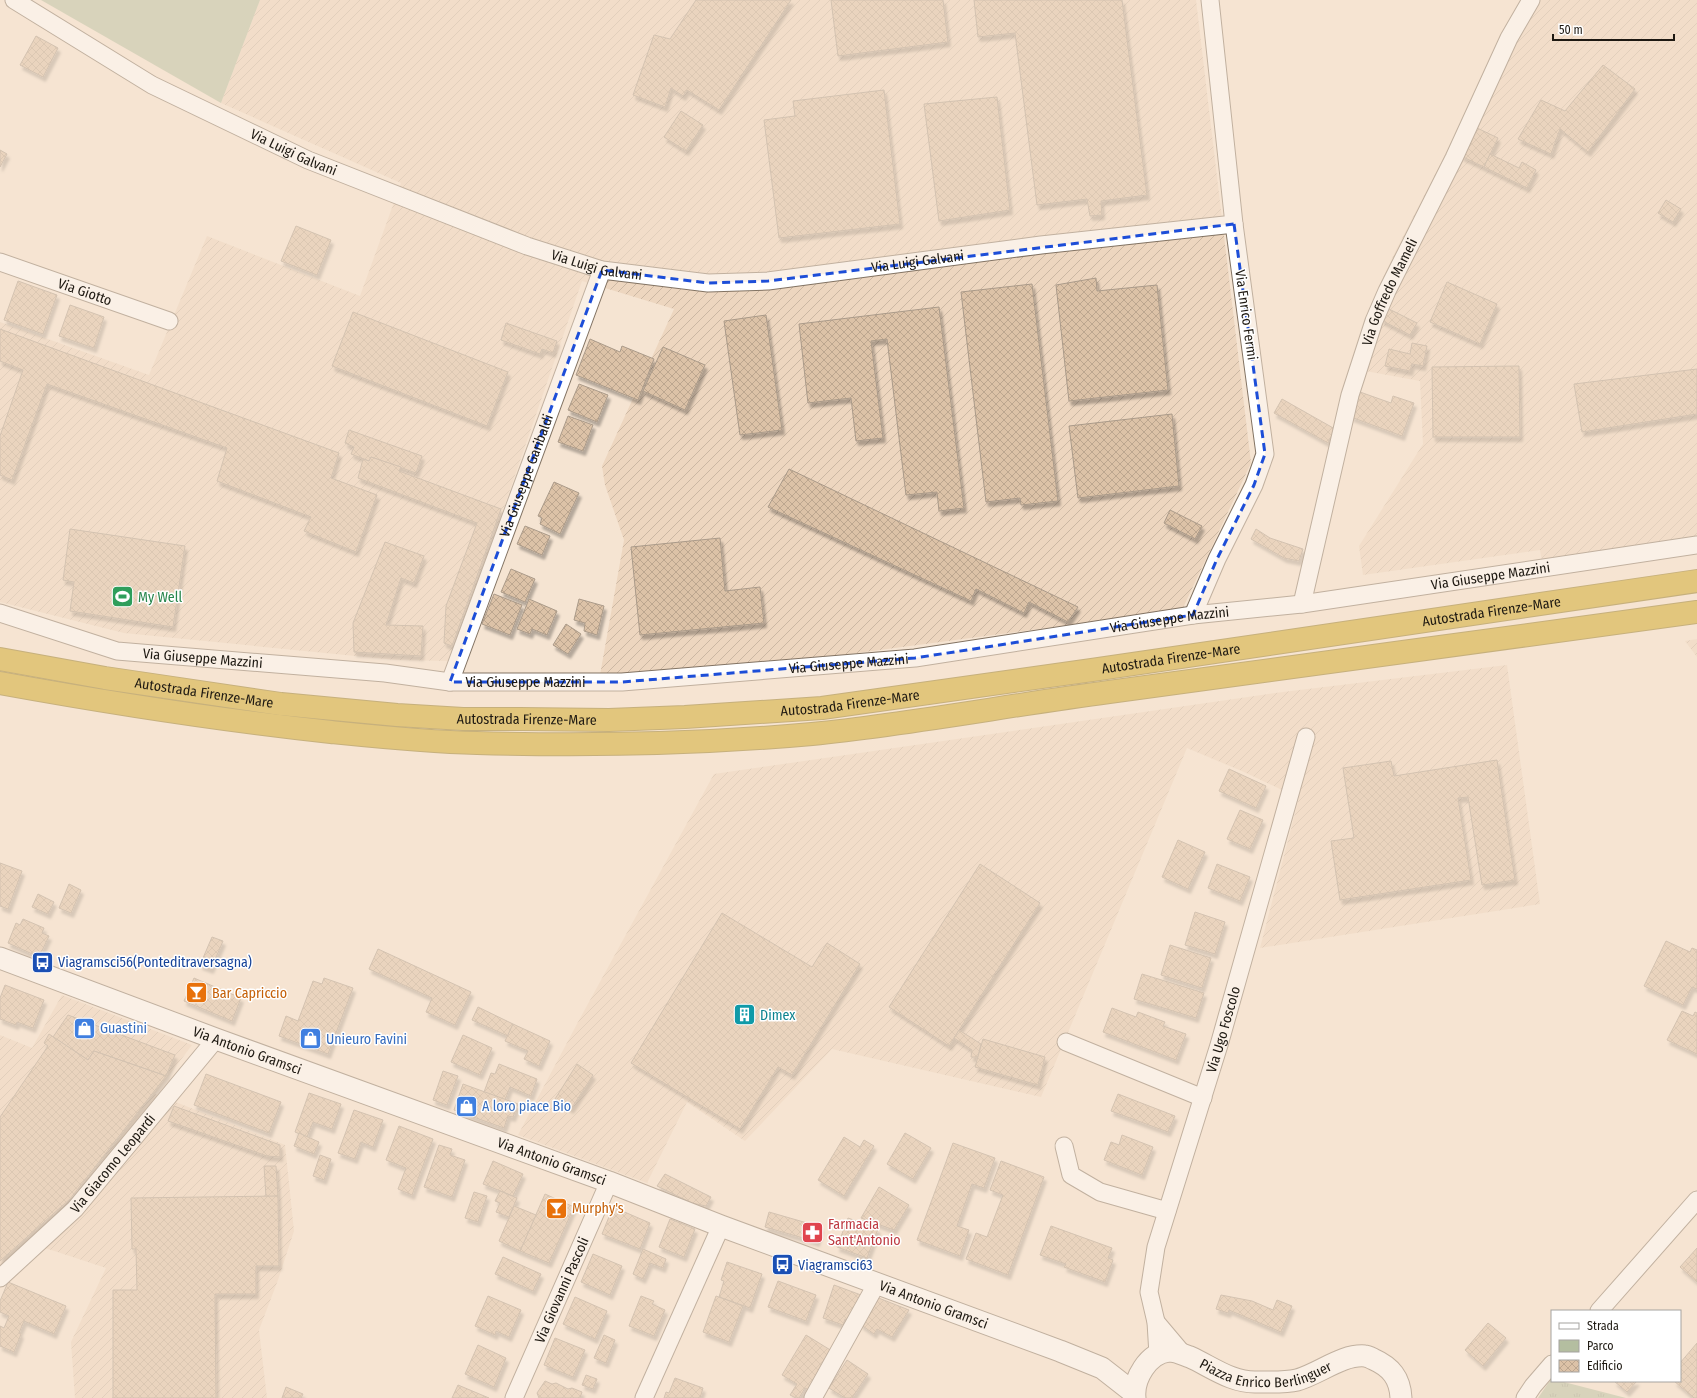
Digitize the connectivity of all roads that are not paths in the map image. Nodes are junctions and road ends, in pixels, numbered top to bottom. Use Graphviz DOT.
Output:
graph roads {
  1 [pos="14,0"];
  2 [pos="1210,0"];
  3 [pos="1531,0"];
  4 [pos="1234,224"];
  5 [pos="0,262"];
  6 [pos="602,270"];
  7 [pos="169,321"];
  8 [pos="1697,545"];
  9 [pos="1697,581"];
  10 [pos="1302,604"];
  11 [pos="1697,612"];
  12 [pos="0,613"];
  13 [pos="1193,615"];
  14 [pos="0,659"];
  15 [pos="450,682"];
  16 [pos="0,683"];
  17 [pos="1306,737"];
  18 [pos="0,958"];
  19 [pos="216,1039"];
  20 [pos="1066,1042"];
  21 [pos="1203,1098"];
  22 [pos="1064,1146"];
  23 [pos="609,1182"];
  24 [pos="1697,1200"];
  25 [pos="1168,1211"];
  26 [pos="721,1226"];
  27 [pos="0,1278"];
  28 [pos="877,1283"];
  29 [pos="1600,1310"];
  30 [pos="1156,1322"];
  31 [pos="1183,1354"];
  32 [pos="1151,1361"];
  33 [pos="1551,1365"];
  34 [pos="1102,1368"];
  35 [pos="1134,1396"];
  36 [pos="514,1398"];
  37 [pos="644,1398"];
  38 [pos="813,1398"];
  39 [pos="1401,1398"];
  40 [pos="1525,1398"];
  1 -- 6 [label="street, Via Luigi Galvani"];
  2 -- 4 [label="street, Via Enrico Fermi"];
  3 -- 10 [label="street, Via Goffredo Mameli"];
  4 -- 6 [label="street, Via Luigi Galvani"];
  4 -- 13 [label="street, Via Enrico Fermi"];
  5 -- 7 [label="street, Via Giotto"];
  6 -- 15 [label="street, Via Giuseppe Garibaldi"];
  8 -- 10 [label="street, Via Giuseppe Mazzini"];
  9 -- 14 [label="highway, Autostrada Firenze-Mare"];
  10 -- 13 [label="street, Via Giuseppe Mazzini"];
  11 -- 16 [label="highway, Autostrada Firenze-Mare"];
  12 -- 15 [label="street, Via Giuseppe Mazzini"];
  13 -- 15 [label="street, Via Giuseppe Mazzini"];
  17 -- 21 [label="street, Via Ugo Foscolo"];
  18 -- 19 [label="street, Via Antonio Gramsci"];
  19 -- 23 [label="street, Via Antonio Gramsci"];
  19 -- 27 [label="street, Via Giacomo Leopardi"];
  20 -- 21 [label="street"];
  21 -- 25 [label="street, Via Ugo Foscolo"];
  22 -- 25 [label="street"];
  23 -- 26 [label="street, Via Antonio Gramsci"];
  23 -- 36 [label="street, Via Giovanni Pascoli"];
  24 -- 29 [label="street"];
  25 -- 30 [label="street, Via Ugo Foscolo"];
  26 -- 28 [label="street, Via Antonio Gramsci"];
  26 -- 37 [label="street"];
  28 -- 34 [label="street, Via Antonio Gramsci"];
  28 -- 38 [label="street"];
  30 -- 31 [label="street, Via Ugo Foscolo"];
  30 -- 32 [label="street, Via Ugo Foscolo"];
  31 -- 32 [label="street, Piazza Enrico Berlinguer"];
  31 -- 39 [label="street, Piazza Enrico Berlinguer"];
  32 -- 34 [label="street, Via Antonio Gramsci"];
  32 -- 35 [label="street"];
  33 -- 40 [label="street"];
  34 -- 35 [label="street, Via Antonio Gramsci"];
}
